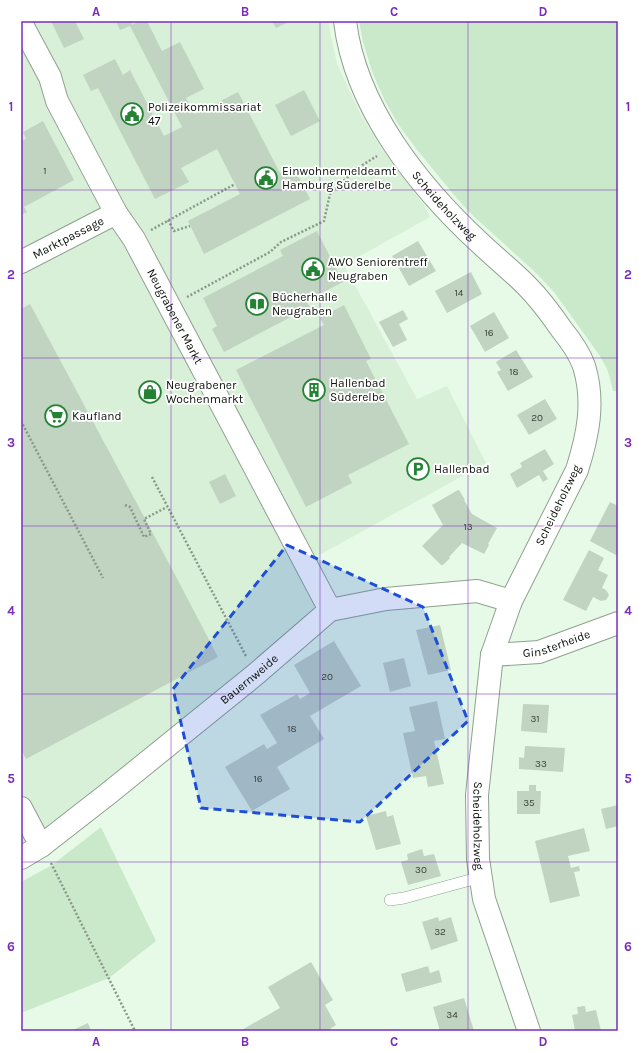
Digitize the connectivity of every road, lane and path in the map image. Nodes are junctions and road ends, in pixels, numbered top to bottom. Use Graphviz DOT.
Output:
graph roads {
  1 [pos="345,21"];
  2 [pos="21,23"];
  3 [pos="395,145"];
  4 [pos="235,184"];
  5 [pos="116,213"];
  6 [pos="190,226"];
  7 [pos="21,262"];
  8 [pos="169,306"];
  9 [pos="21,421"];
  10 [pos="152,477"];
  11 [pos="125,505"];
  12 [pos="167,508"];
  13 [pos="103,578"];
  14 [pos="511,601"];
  15 [pos="330,610"];
  16 [pos="618,623"];
  17 [pos="492,655"];
  18 [pos="256,674"];
  19 [pos="21,808"];
  20 [pos="41,846"];
  21 [pos="21,858"];
  22 [pos="481,877"];
  23 [pos="390,900"];
  24 [pos="135,1031"];
  25 [pos="529,1031"];
  1 -- 3 [label="street, Scheideholzweg"];
  2 -- 5 [label="street, Neugrabener Markt"];
  3 -- 8 [label="path"];
  3 -- 14 [label="street, Scheideholzweg"];
  4 -- 6 [label="path"];
  5 -- 7 [label="street, Marktpassage"];
  5 -- 8 [label="street, Neugrabener Markt"];
  8 -- 15 [label="street, Neugrabener Markt"];
  9 -- 13 [label="path"];
  10 -- 12 [label="path"];
  11 -- 12 [label="path"];
  12 -- 18 [label="path"];
  14 -- 15 [label="street, Bauernweide"];
  14 -- 17 [label="street, Scheideholzweg"];
  15 -- 18 [label="street, Bauernweide"];
  16 -- 17 [label="street, Ginsterheide"];
  17 -- 22 [label="street, Scheideholzweg"];
  18 -- 20 [label="street, Bauernweide"];
  19 -- 20 [label="street"];
  20 -- 21 [label="street, Bauernweide"];
  20 -- 24 [label="path"];
  22 -- 23 [label="lane"];
  22 -- 25 [label="street, Scheideholzweg"];
}
